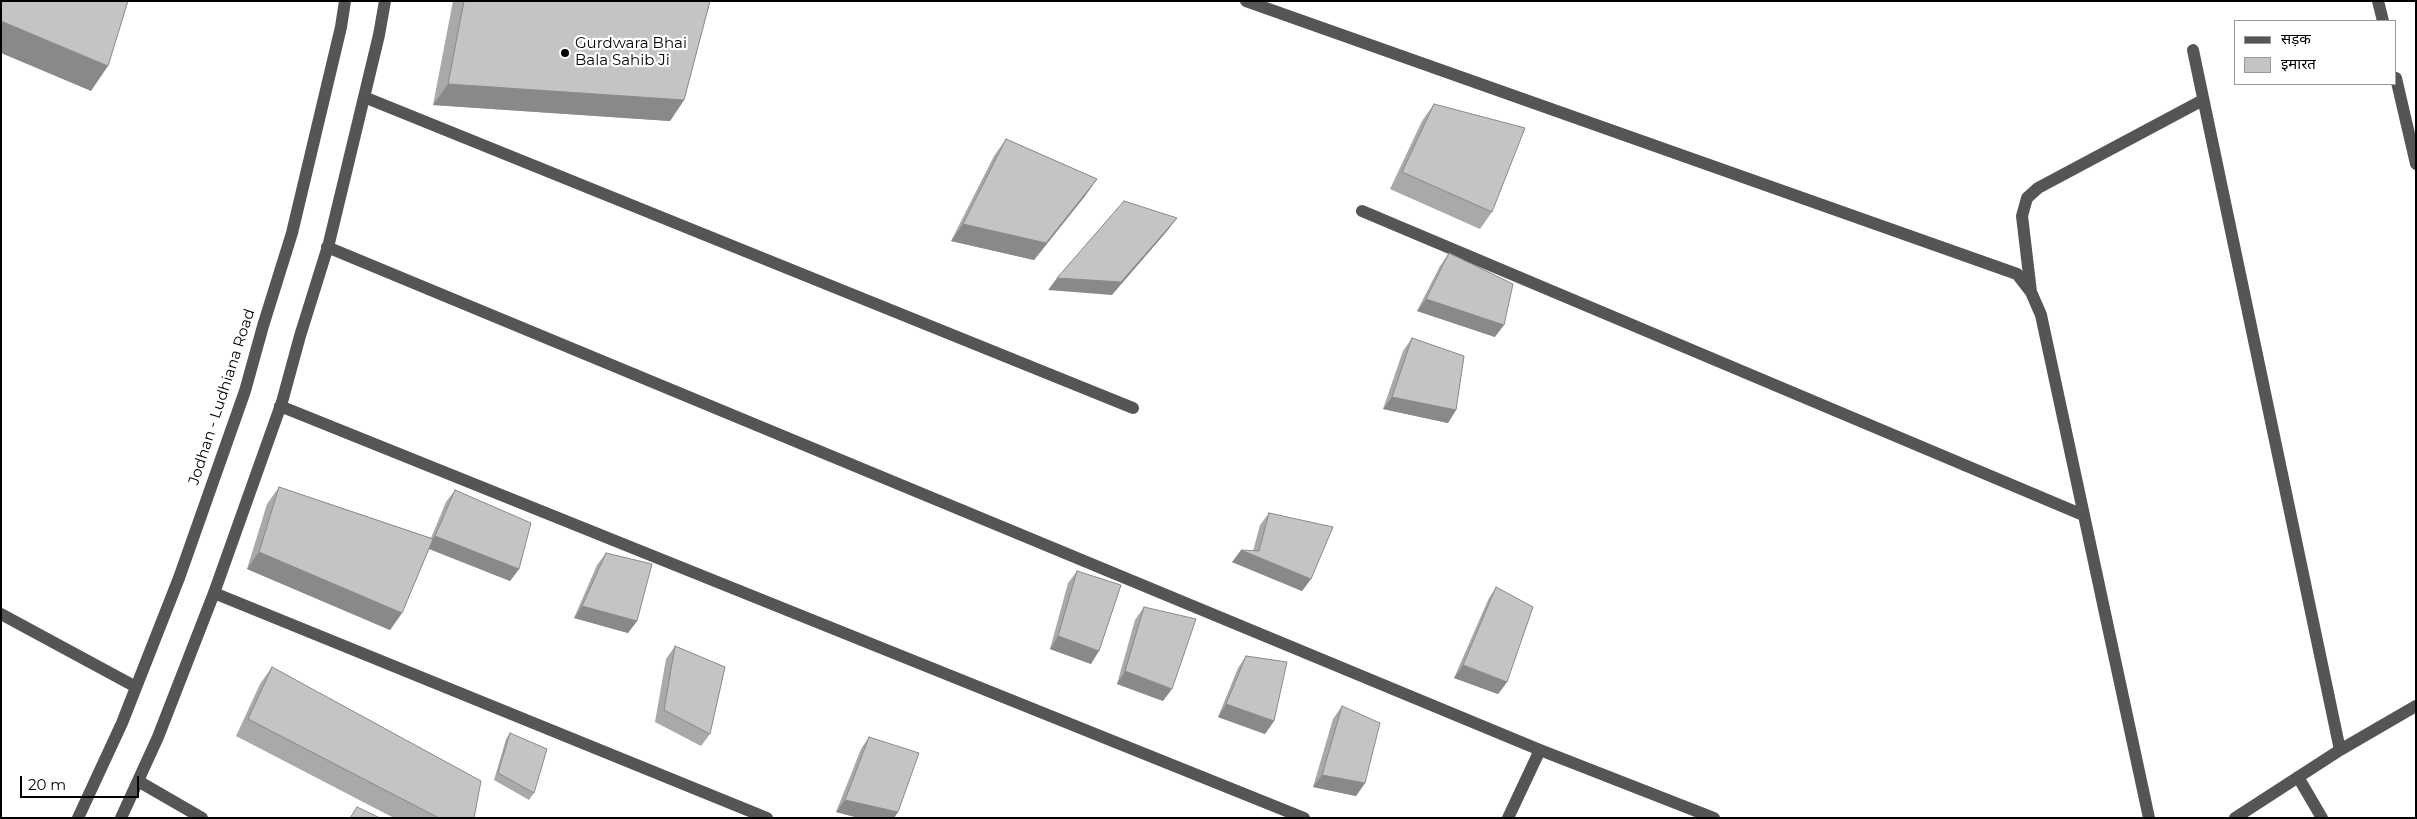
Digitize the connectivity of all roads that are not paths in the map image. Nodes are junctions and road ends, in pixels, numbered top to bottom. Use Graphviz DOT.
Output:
graph roads {
  1 [pos="345,1"];
  2 [pos="385,1"];
  3 [pos="1246,1"];
  4 [pos="2378,1"];
  5 [pos="2383,20"];
  6 [pos="2193,50"];
  7 [pos="2397,81"];
  8 [pos="364,97"];
  9 [pos="2203,100"];
  10 [pos="2410,117"];
  11 [pos="2416,164"];
  12 [pos="1362,211"];
  13 [pos="328,247"];
  14 [pos="2032,292"];
  15 [pos="280,406"];
  16 [pos="1133,408"];
  17 [pos="2083,515"];
  18 [pos="214,593"];
  19 [pos="1,614"];
  20 [pos="136,687"];
  21 [pos="2416,706"];
  22 [pos="1540,750"];
  23 [pos="2340,750"];
  24 [pos="2298,777"];
  25 [pos="138,781"];
  26 [pos="78,818"];
  27 [pos="121,818"];
  28 [pos="202,818"];
  29 [pos="767,818"];
  30 [pos="1304,818"];
  31 [pos="1508,818"];
  32 [pos="1714,818"];
  33 [pos="2148,818"];
  34 [pos="2235,818"];
  35 [pos="2322,818"];
  1 -- 20 [label="street, Jodhan - Ludhiana Road"];
  2 -- 8 [label="street"];
  3 -- 14 [label="street"];
  4 -- 5 [label="street"];
  6 -- 9 [label="street"];
  7 -- 10 [label="street"];
  8 -- 13 [label="street"];
  8 -- 16 [label="street"];
  9 -- 14 [label="street"];
  9 -- 23 [label="street"];
  10 -- 11 [label="street"];
  12 -- 17 [label="street"];
  13 -- 15 [label="street"];
  13 -- 22 [label="street"];
  14 -- 17 [label="street"];
  15 -- 18 [label="street"];
  15 -- 30 [label="street"];
  17 -- 33 [label="street"];
  18 -- 25 [label="street"];
  18 -- 29 [label="street"];
  19 -- 20 [label="street"];
  20 -- 26 [label="street, Jodhan - Ludhiana Road"];
  21 -- 23 [label="street"];
  22 -- 31 [label="street"];
  22 -- 32 [label="street"];
  23 -- 24 [label="street"];
  24 -- 34 [label="street"];
  24 -- 35 [label="street"];
  25 -- 27 [label="street"];
  25 -- 28 [label="street"];
}
